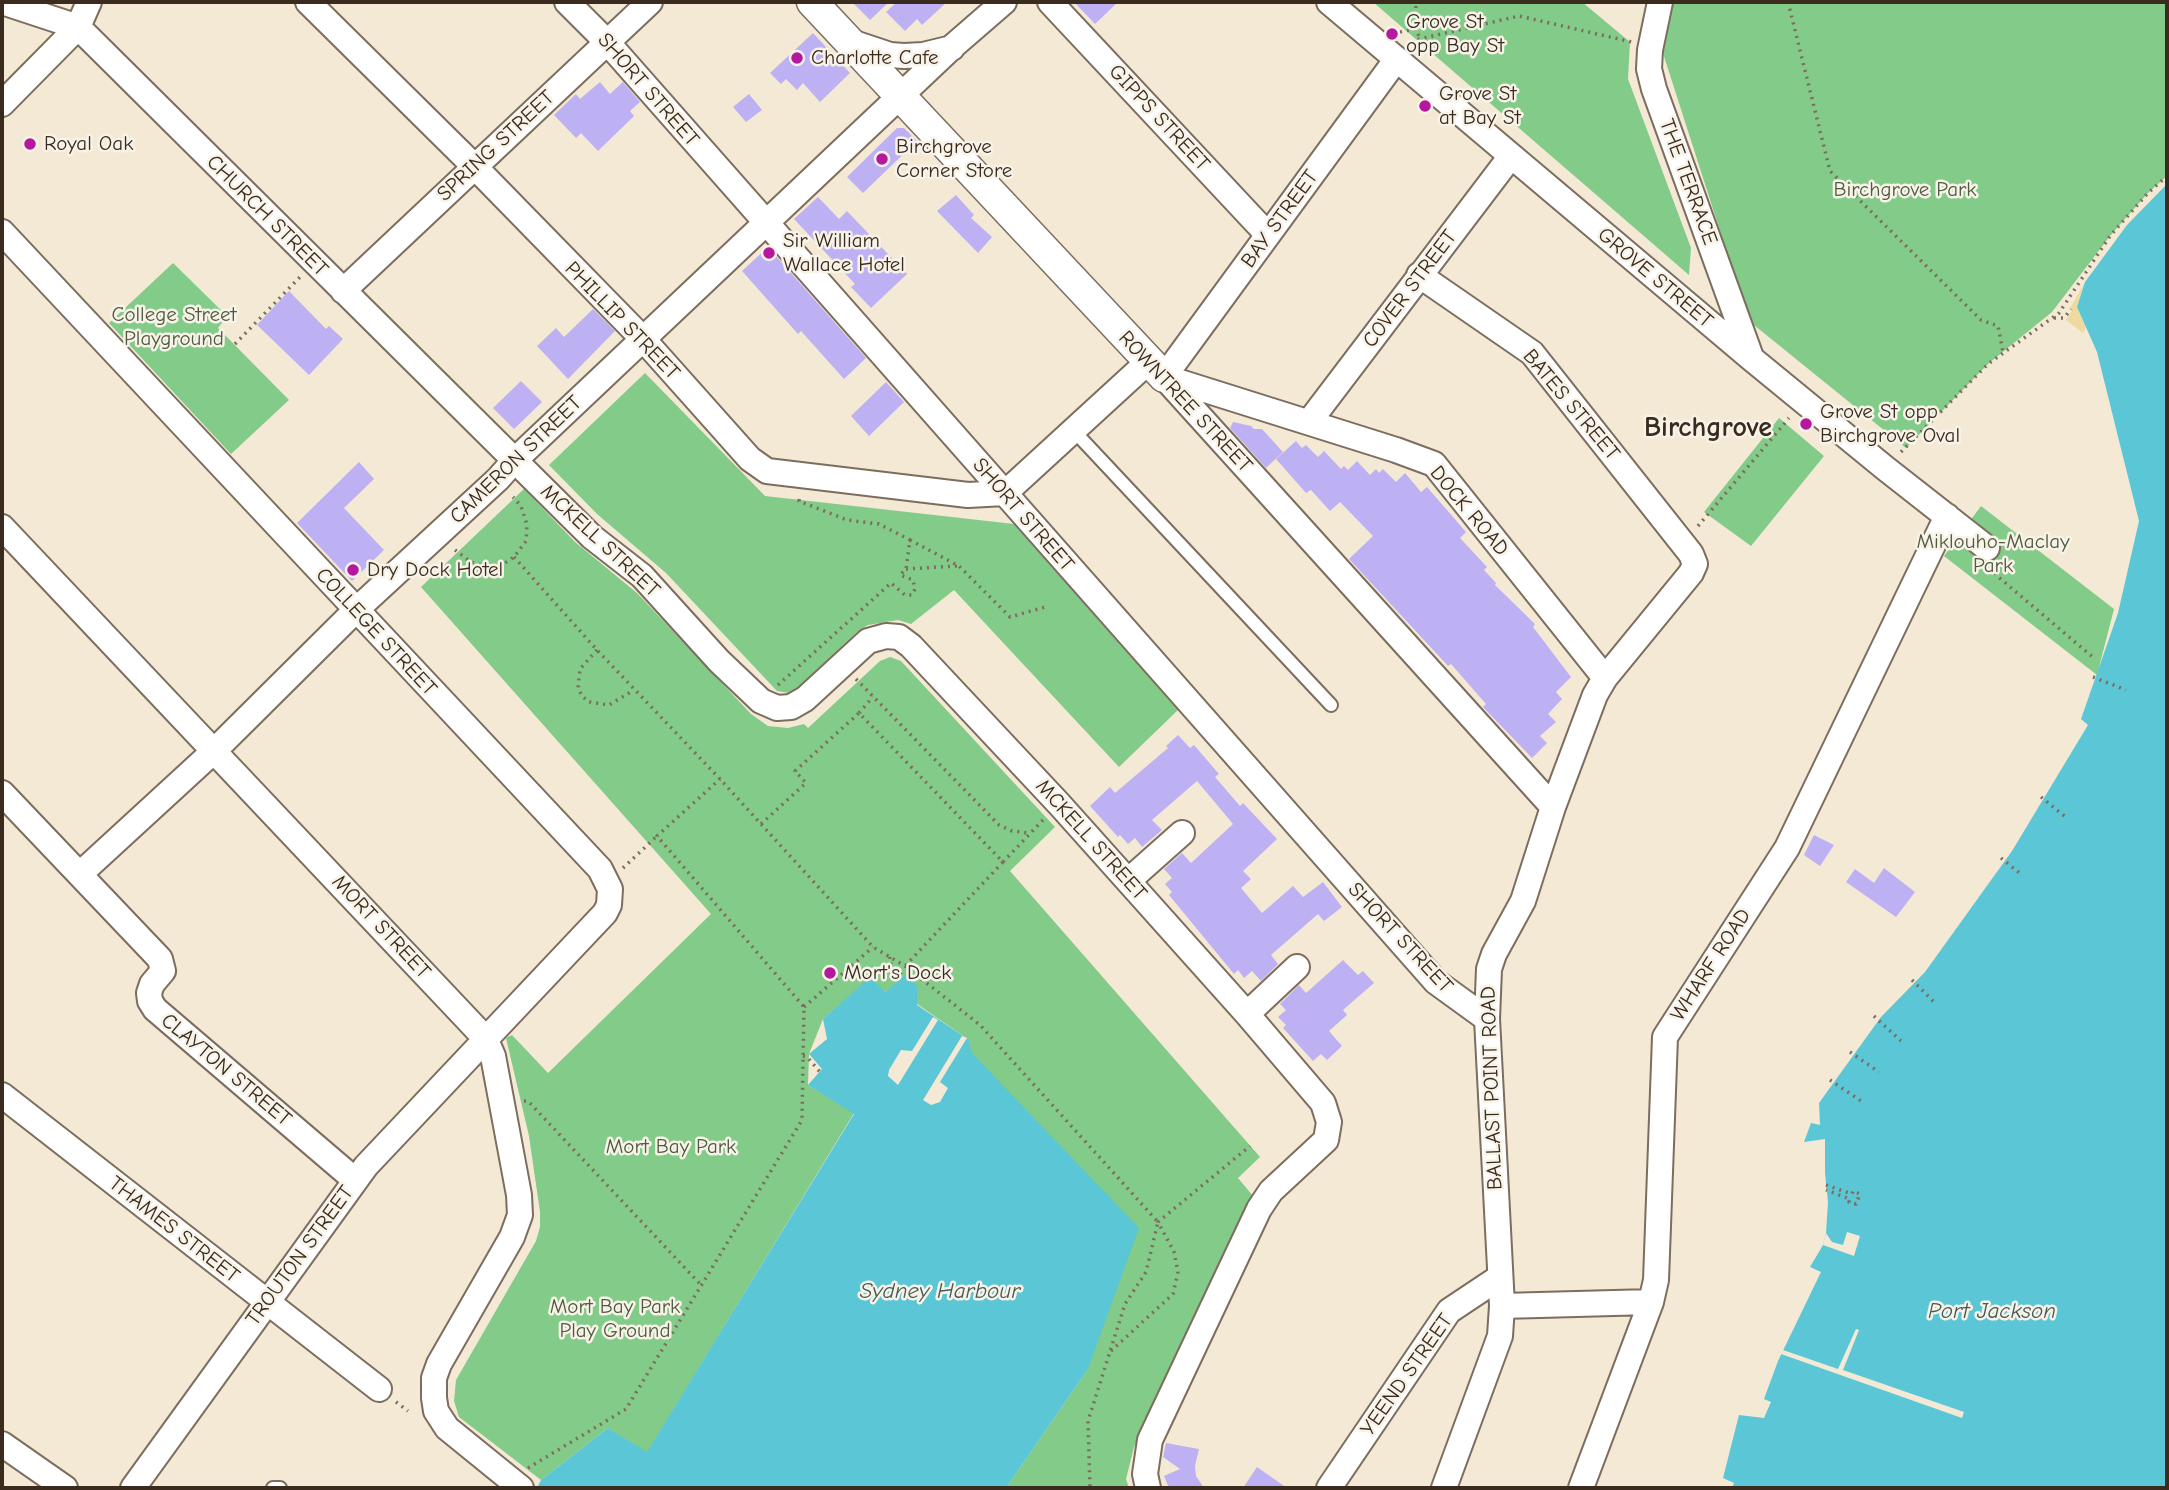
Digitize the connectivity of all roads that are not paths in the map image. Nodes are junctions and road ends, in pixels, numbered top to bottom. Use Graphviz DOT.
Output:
graph roads {
  1 [pos="2,2"];
  2 [pos="89,2"];
  3 [pos="308,2"];
  4 [pos="567,2"];
  5 [pos="650,2"];
  6 [pos="812,2"];
  7 [pos="1004,2"];
  8 [pos="1050,2"];
  9 [pos="1660,2"];
  10 [pos="1332,3"];
  11 [pos="78,27"];
  12 [pos="607,42"];
  13 [pos="851,42"];
  14 [pos="952,47"];
  15 [pos="1396,60"];
  16 [pos="901,96"];
  17 [pos="2,104"];
  18 [pos="1511,156"];
  19 [pos="475,167"];
  20 [pos="765,223"];
  21 [pos="2,232"];
  22 [pos="1268,235"];
  23 [pos="1419,275"];
  24 [pos="343,291"];
  25 [pos="643,339"];
  26 [pos="1752,359"];
  27 [pos="1156,369"];
  28 [pos="1224,398"];
  29 [pos="1202,419"];
  30 [pos="1309,422"];
  31 [pos="1074,431"];
  32 [pos="506,470"];
  33 [pos="1005,493"];
  34 [pos="1947,516"];
  35 [pos="2,527"];
  36 [pos="1987,548"];
  37 [pos="1689,554"];
  38 [pos="356,610"];
  39 [pos="1605,678"];
  40 [pos="1331,705"];
  41 [pos="215,750"];
  42 [pos="2,793"];
  43 [pos="1553,807"];
  44 [pos="1182,833"];
  45 [pos="80,874"];
  46 [pos="1128,881"];
  47 [pos="1297,967"];
  48 [pos="1247,1014"];
  49 [pos="1487,1019"];
  50 [pos="485,1038"];
  51 [pos="2,1095"];
  52 [pos="355,1180"];
  53 [pos="1500,1276"];
  54 [pos="1651,1302"];
  55 [pos="267,1303"];
  56 [pos="1502,1306"];
  57 [pos="379,1389"];
  58 [pos="2,1444"];
  59 [pos="517,1485"];
  60 [pos="65,1488"];
  61 [pos="133,1488"];
  62 [pos="273,1488"];
  63 [pos="280,1488"];
  64 [pos="1148,1488"];
  65 [pos="1329,1488"];
  66 [pos="1444,1488"];
  67 [pos="1581,1488"];
  1 -- 11 [label="street, CHURCH STREET"];
  2 -- 11 [label="street"];
  3 -- 19 [label="street, PHILLIP STREET"];
  4 -- 12 [label="street, SHORT STREET"];
  5 -- 12 [label="street, SPRING STREET"];
  6 -- 13 [label="street, ROWNTREE STREET"];
  7 -- 14 [label="street, CAMERON STREET"];
  8 -- 22 [label="street, GIPPS STREET"];
  9 -- 26 [label="street, THE TERRACE"];
  10 -- 15 [label="street, GROVE STREET"];
  11 -- 17 [label="street"];
  11 -- 24 [label="street, CHURCH STREET"];
  12 -- 19 [label="street, SPRING STREET"];
  12 -- 20 [label="street, SHORT STREET"];
  13 -- 14 [label="street, CAMERON STREET"];
  13 -- 16 [label="street, ROWNTREE STREET"];
  14 -- 16 [label="street, CAMERON STREET"];
  15 -- 18 [label="street, GROVE STREET"];
  15 -- 22 [label="street, BAY STREET"];
  16 -- 20 [label="street, CAMERON STREET"];
  16 -- 27 [label="street, ROWNTREE STREET"];
  18 -- 23 [label="street, COVER STREET"];
  18 -- 26 [label="street, GROVE STREET"];
  19 -- 24 [label="street, SPRING STREET"];
  19 -- 25 [label="street, PHILLIP STREET"];
  20 -- 25 [label="street, CAMERON STREET"];
  20 -- 33 [label="street, SHORT STREET"];
  21 -- 38 [label="street, COLLEGE STREET"];
  22 -- 27 [label="street, BAY STREET"];
  23 -- 30 [label="street, COVER STREET"];
  23 -- 37 [label="street, BATES STREET"];
  24 -- 32 [label="street, CHURCH STREET"];
  25 -- 32 [label="street, CAMERON STREET"];
  25 -- 33 [label="street, PHILLIP STREET"];
  26 -- 34 [label="street, GROVE STREET"];
  27 -- 28 [label="street, DOCK ROAD"];
  27 -- 29 [label="street, ROWNTREE STREET"];
  27 -- 31 [label="street, BAY STREET"];
  28 -- 29 [label="street"];
  28 -- 30 [label="street, DOCK ROAD"];
  29 -- 43 [label="street, ROWNTREE STREET"];
  30 -- 39 [label="street, DOCK ROAD"];
  31 -- 33 [label="street, BAY STREET"];
  31 -- 40 [label="lane"];
  32 -- 38 [label="street, CAMERON STREET"];
  32 -- 46 [label="street, MCKELL STREET"];
  33 -- 49 [label="street, SHORT STREET"];
  34 -- 36 [label="street, GROVE STREET"];
  34 -- 54 [label="street, WHARF ROAD"];
  35 -- 41 [label="street, MORT STREET"];
  37 -- 39 [label="street, BALLAST POINT ROAD"];
  38 -- 41 [label="street, CAMERON STREET"];
  38 -- 50 [label="street, COLLEGE STREET"];
  39 -- 43 [label="street, BALLAST POINT ROAD"];
  41 -- 45 [label="street, CAMERON STREET"];
  41 -- 50 [label="street, MORT STREET"];
  42 -- 45 [label="street, CLAYTON STREET"];
  43 -- 49 [label="street, BALLAST POINT ROAD"];
  44 -- 46 [label="street"];
  45 -- 52 [label="street, CLAYTON STREET"];
  46 -- 48 [label="street, MCKELL STREET"];
  47 -- 48 [label="street"];
  48 -- 64 [label="street, MCKELL STREET"];
  49 -- 53 [label="street, BALLAST POINT ROAD"];
  50 -- 52 [label="street, TROUTON STREET"];
  50 -- 59 [label="street, MORT STREET"];
  51 -- 55 [label="street, THAMES STREET"];
  52 -- 55 [label="street, TROUTON STREET"];
  53 -- 56 [label="street, BALLAST POINT ROAD"];
  53 -- 65 [label="street, YEEND STREET"];
  54 -- 56 [label="street"];
  54 -- 67 [label="street, WHARF ROAD"];
  55 -- 57 [label="street, THAMES STREET"];
  55 -- 61 [label="street, TROUTON STREET"];
  56 -- 66 [label="street, BALLAST POINT ROAD"];
  58 -- 60 [label="street"];
  62 -- 63 [label="lane"];
}
